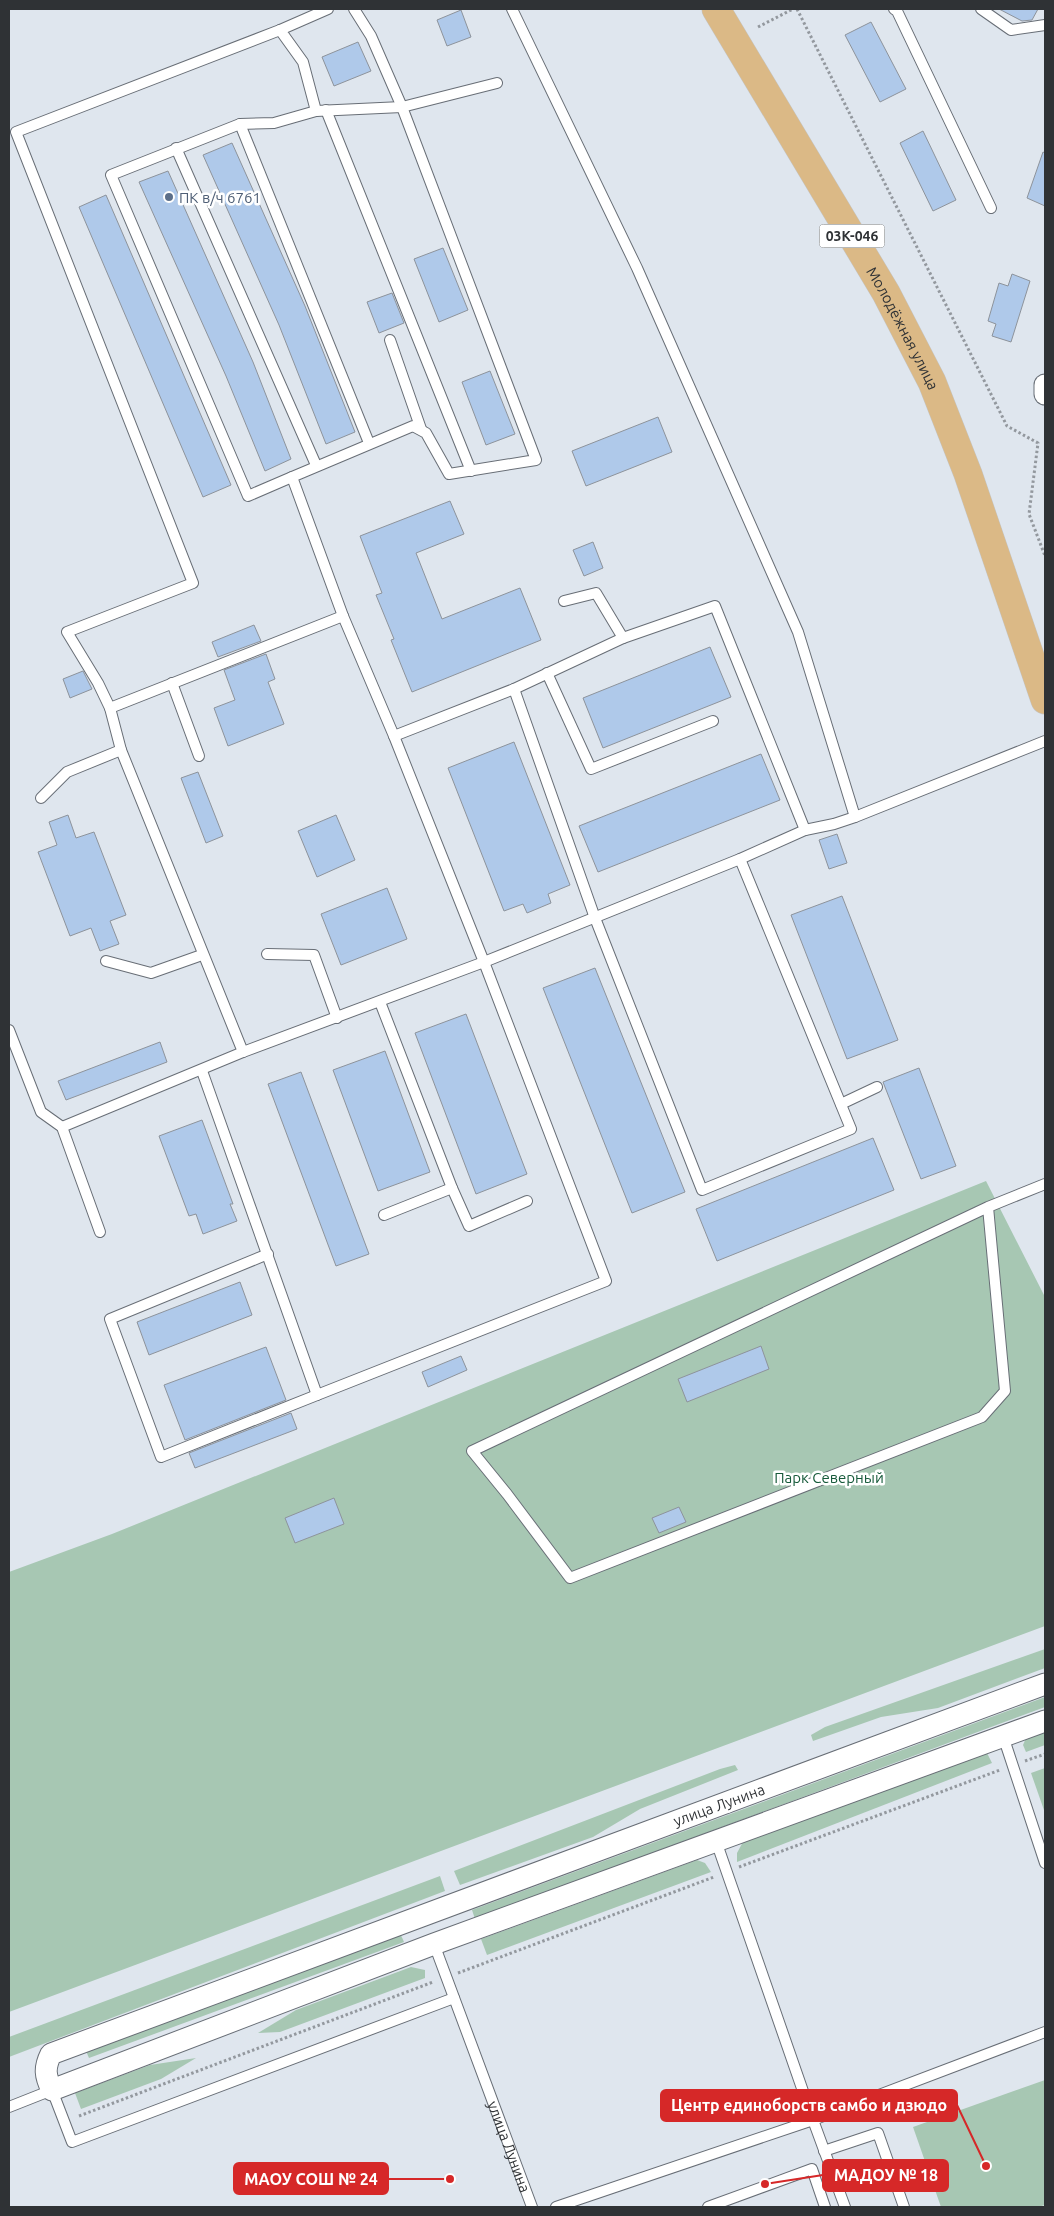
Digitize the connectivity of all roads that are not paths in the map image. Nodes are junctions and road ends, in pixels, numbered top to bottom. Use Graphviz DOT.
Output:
graph roads {
  1 [pos="328,9"];
  2 [pos="354,9"];
  3 [pos="512,9"];
  4 [pos="716,9"];
  5 [pos="894,9"];
  6 [pos="981,9"];
  7 [pos="1045,24"];
  8 [pos="280,30"];
  9 [pos="497,84"];
  10 [pos="402,108"];
  11 [pos="321,110"];
  12 [pos="240,124"];
  13 [pos="176,148"];
  14 [pos="991,208"];
  15 [pos="390,340"];
  16 [pos="1045,385"];
  17 [pos="1045,394"];
  18 [pos="421,429"];
  19 [pos="369,443"];
  20 [pos="316,466"];
  21 [pos="471,471"];
  22 [pos="292,477"];
  23 [pos="564,601"];
  24 [pos="343,616"];
  25 [pos="623,638"];
  26 [pos="547,673"];
  27 [pos="172,683"];
  28 [pos="514,689"];
  29 [pos="1045,700"];
  30 [pos="110,708"];
  31 [pos="713,720"];
  32 [pos="394,736"];
  33 [pos="1045,741"];
  34 [pos="121,750"];
  35 [pos="199,756"];
  36 [pos="41,798"];
  37 [pos="855,817"];
  38 [pos="805,830"];
  39 [pos="740,859"];
  40 [pos="595,918"];
  41 [pos="267,954"];
  42 [pos="199,956"];
  43 [pos="106,961"];
  44 [pos="484,962"];
  45 [pos="380,1002"];
  46 [pos="337,1018"];
  47 [pos="9,1030"];
  48 [pos="243,1052"];
  49 [pos="202,1071"];
  50 [pos="877,1087"];
  51 [pos="841,1104"];
  52 [pos="62,1128"];
  53 [pos="1045,1184"];
  54 [pos="452,1188"];
  55 [pos="527,1200"];
  56 [pos="988,1207"];
  57 [pos="384,1215"];
  58 [pos="100,1232"];
  59 [pos="268,1254"];
  60 [pos="317,1395"];
  61 [pos="1045,1684"];
  62 [pos="1045,1721"];
  63 [pos="1003,1736"];
  64 [pos="716,1841"];
  65 [pos="1045,1863"];
  66 [pos="423,1915"];
  67 [pos="434,1944"];
  68 [pos="454,1998"];
  69 [pos="1045,2032"];
  70 [pos="52,2090"];
  71 [pos="9,2106"];
  72 [pos="813,2120"];
  73 [pos="824,2151"];
  74 [pos="532,2207"];
  75 [pos="556,2207"];
  76 [pos="708,2207"];
  77 [pos="825,2207"];
  78 [pos="845,2207"];
  79 [pos="904,2207"];
  1 -- 8 [label="lane"];
  2 -- 10 [label="lane"];
  3 -- 37 [label="lane"];
  4 -- 29 [label="main road, Молодёжная улица / 03К-046"];
  5 -- 14 [label="lane"];
  6 -- 7 [label="lane"];
  8 -- 11 [label="lane"];
  8 -- 30 [label="lane"];
  9 -- 10 [label="lane"];
  10 -- 11 [label="lane"];
  10 -- 21 [label="lane"];
  11 -- 12 [label="lane"];
  11 -- 21 [label="lane"];
  12 -- 13 [label="lane"];
  12 -- 19 [label="lane"];
  13 -- 20 [label="lane"];
  13 -- 22 [label="lane"];
  15 -- 18 [label="lane"];
  16 -- 17 [label="street"];
  18 -- 19 [label="lane"];
  18 -- 21 [label="lane"];
  19 -- 20 [label="lane"];
  20 -- 22 [label="lane"];
  22 -- 24 [label="lane"];
  23 -- 25 [label="lane"];
  24 -- 27 [label="lane"];
  24 -- 32 [label="lane"];
  25 -- 26 [label="lane"];
  25 -- 38 [label="lane"];
  26 -- 28 [label="lane"];
  26 -- 31 [label="lane"];
  27 -- 30 [label="lane"];
  27 -- 35 [label="lane"];
  28 -- 32 [label="lane"];
  28 -- 40 [label="lane"];
  30 -- 34 [label="lane"];
  32 -- 44 [label="lane"];
  33 -- 37 [label="lane"];
  34 -- 36 [label="lane"];
  34 -- 48 [label="lane"];
  37 -- 38 [label="lane"];
  38 -- 39 [label="lane"];
  39 -- 40 [label="lane"];
  39 -- 51 [label="lane"];
  40 -- 44 [label="lane"];
  40 -- 51 [label="lane"];
  41 -- 46 [label="lane"];
  42 -- 43 [label="lane"];
  44 -- 45 [label="lane"];
  44 -- 60 [label="lane"];
  45 -- 46 [label="lane"];
  45 -- 54 [label="lane"];
  46 -- 48 [label="lane"];
  47 -- 52 [label="lane"];
  48 -- 49 [label="lane"];
  49 -- 52 [label="lane"];
  49 -- 59 [label="lane"];
  50 -- 51 [label="lane"];
  52 -- 58 [label="lane"];
  53 -- 56 [label="lane"];
  54 -- 55 [label="lane"];
  54 -- 57 [label="lane"];
  56 -- 56 [label="lane"];
  59 -- 60 [label="lane"];
  59 -- 60 [label="lane"];
  61 -- 66 [label="street, улица Лунина"];
  62 -- 63 [label="street"];
  63 -- 64 [label="street"];
  63 -- 65 [label="lane"];
  64 -- 67 [label="street"];
  64 -- 72 [label="lane"];
  66 -- 67 [label="street, улица Лунина"];
  66 -- 70 [label="street"];
  67 -- 68 [label="lane, улица Лунина"];
  67 -- 70 [label="street"];
  68 -- 70 [label="lane"];
  68 -- 74 [label="lane, улица Лунина"];
  69 -- 72 [label="lane"];
  70 -- 71 [label="lane"];
  72 -- 73 [label="lane"];
  72 -- 75 [label="lane"];
  73 -- 78 [label="lane"];
  73 -- 79 [label="lane"];
  76 -- 77 [label="lane"];
}
